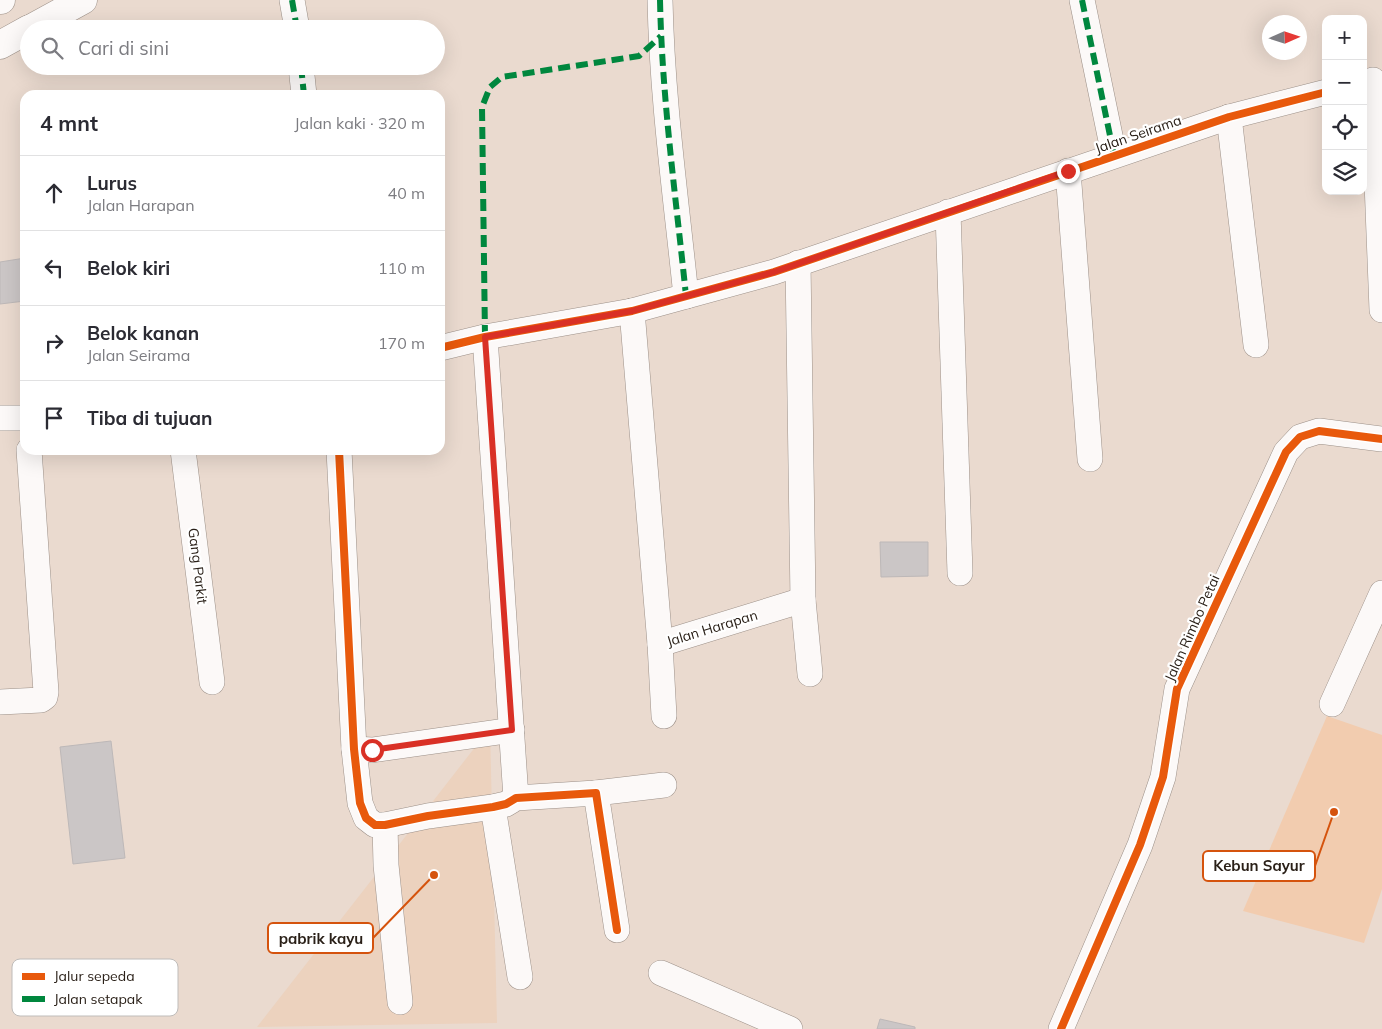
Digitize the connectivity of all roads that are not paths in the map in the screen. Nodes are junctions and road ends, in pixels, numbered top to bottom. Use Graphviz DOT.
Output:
graph roads {
  1 [pos="83,0"];
  2 [pos="292,0"];
  3 [pos="660,0"];
  4 [pos="1082,0"];
  5 [pos="46,20"];
  6 [pos="295,20"];
  7 [pos="20,34"];
  8 [pos="0,45"];
  9 [pos="302,75"];
  10 [pos="1373,79"];
  11 [pos="303,90"];
  12 [pos="1322,93"];
  13 [pos="1229,117"];
  14 [pos="1114,155"];
  15 [pos="1068,171"];
  16 [pos="948,212"];
  17 [pos="798,263"];
  18 [pos="686,296"];
  19 [pos="1382,310"];
  20 [pos="632,311"];
  21 [pos="485,337"];
  22 [pos="1256,345"];
  23 [pos="445,347"];
  24 [pos="0,418"];
  25 [pos="20,418"];
  26 [pos="1382,440"];
  27 [pos="29,455"];
  28 [pos="184,455"];
  29 [pos="339,455"];
  30 [pos="1090,459"];
  31 [pos="960,573"];
  32 [pos="1382,593"];
  33 [pos="803,600"];
  34 [pos="660,644"];
  35 [pos="810,674"];
  36 [pos="212,682"];
  37 [pos="0,702"];
  38 [pos="1332,704"];
  39 [pos="664,716"];
  40 [pos="512,730"];
  41 [pos="354,750"];
  42 [pos="664,786"];
  43 [pos="596,793"];
  44 [pos="516,798"];
  45 [pos="493,806"];
  46 [pos="385,825"];
  47 [pos="617,930"];
  48 [pos="661,972"];
  49 [pos="520,978"];
  50 [pos="400,1002"];
  51 [pos="790,1029"];
  52 [pos="1062,1029"];
  1 -- 5 [label="main road"];
  2 -- 6 [label="street"];
  3 -- 18 [label="street"];
  4 -- 14 [label="street"];
  7 -- 8 [label="main road"];
  9 -- 11 [label="street"];
  10 -- 19 [label="street"];
  12 -- 13 [label="street, Jalan Seirama"];
  13 -- 14 [label="street, Jalan Seirama"];
  13 -- 22 [label="street"];
  14 -- 15 [label="street, Jalan Seirama"];
  15 -- 16 [label="street, Jalan Seirama"];
  15 -- 30 [label="street"];
  16 -- 17 [label="street, Jalan Seirama"];
  16 -- 31 [label="street"];
  17 -- 18 [label="street, Jalan Seirama"];
  17 -- 33 [label="street"];
  18 -- 20 [label="street, Jalan Seirama"];
  20 -- 21 [label="street, Jalan Seirama"];
  20 -- 34 [label="street"];
  21 -- 23 [label="street, Jalan Seirama"];
  21 -- 40 [label="street"];
  24 -- 25 [label="street"];
  26 -- 52 [label="street, Jalan Rimbo Petai"];
  27 -- 37 [label="street"];
  28 -- 36 [label="street, Gang Parkit"];
  29 -- 41 [label="street"];
  32 -- 38 [label="street"];
  33 -- 34 [label="street, Jalan Harapan"];
  33 -- 35 [label="street"];
  34 -- 39 [label="street, Jalan Harapan"];
  40 -- 41 [label="street"];
  40 -- 44 [label="street"];
  41 -- 46 [label="street"];
  42 -- 43 [label="street"];
  43 -- 44 [label="street"];
  43 -- 47 [label="street"];
  44 -- 45 [label="street"];
  45 -- 46 [label="street"];
  45 -- 49 [label="street"];
  46 -- 50 [label="street"];
  48 -- 51 [label="street"];
}
